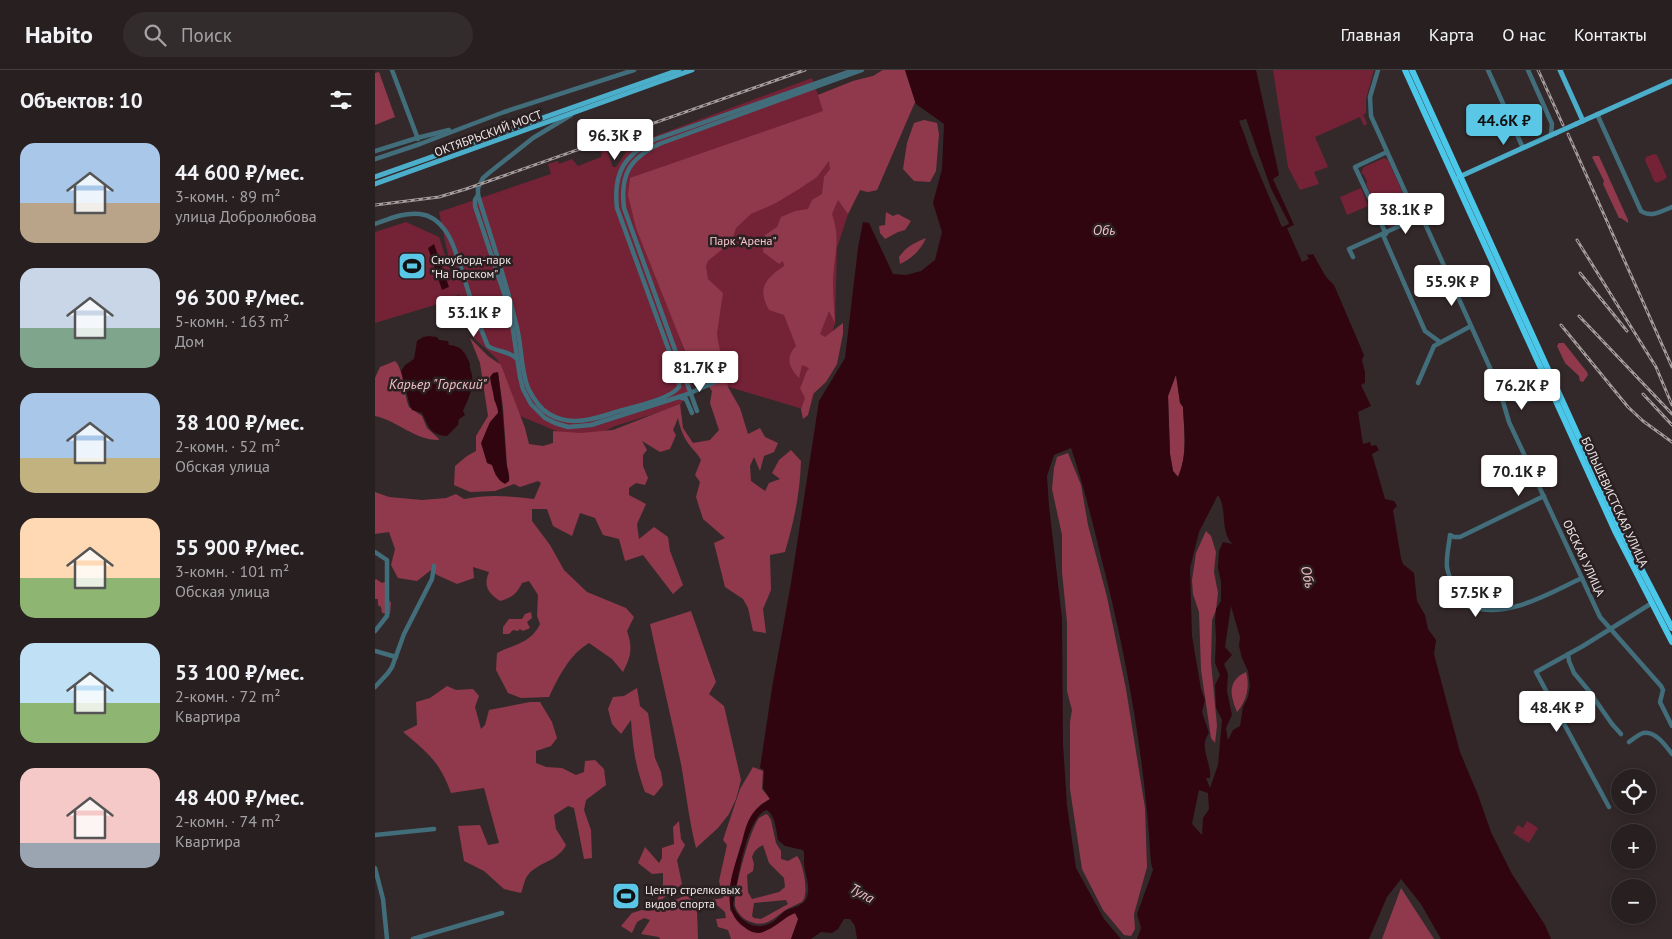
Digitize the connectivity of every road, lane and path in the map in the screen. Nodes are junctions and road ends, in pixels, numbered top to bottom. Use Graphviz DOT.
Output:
graph roads {
  1 [pos="392,70"];
  2 [pos="628,70"];
  3 [pos="634,70"];
  4 [pos="679,70"];
  5 [pos="692,70"];
  6 [pos="854,70"];
  7 [pos="862,70"];
  8 [pos="1379,70"];
  9 [pos="1405,70"];
  10 [pos="1412,70"];
  11 [pos="1488,70"];
  12 [pos="1528,70"];
  13 [pos="1559,70"];
  14 [pos="1672,81"];
  15 [pos="576,112"];
  16 [pos="1597,114"];
  17 [pos="1583,121"];
  18 [pos="1554,134"];
  19 [pos="417,138"];
  20 [pos="420,144"];
  21 [pos="1523,148"];
  22 [pos="375,151"];
  23 [pos="1387,152"];
  24 [pos="375,159"];
  25 [pos="375,177"];
  26 [pos="1458,178"];
  27 [pos="375,184"];
  28 [pos="1672,207"];
  29 [pos="1417,218"];
  30 [pos="375,224"];
  31 [pos="1385,234"];
  32 [pos="637,254"];
  33 [pos="1353,257"];
  34 [pos="657,308"];
  35 [pos="1471,326"];
  36 [pos="1440,342"];
  37 [pos="518,346"];
  38 [pos="506,353"];
  39 [pos="518,360"];
  40 [pos="523,377"];
  41 [pos="680,382"];
  42 [pos="686,382"];
  43 [pos="715,382"];
  44 [pos="1418,382"];
  45 [pos="1499,388"];
  46 [pos="696,389"];
  47 [pos="685,391"];
  48 [pos="1551,391"];
  49 [pos="672,393"];
  50 [pos="677,397"];
  51 [pos="691,402"];
  52 [pos="649,404"];
  53 [pos="697,411"];
  54 [pos="692,413"];
  55 [pos="1544,496"];
  56 [pos="375,552"];
  57 [pos="434,566"];
  58 [pos="1582,578"];
  59 [pos="1651,603"];
  60 [pos="1610,628"];
  61 [pos="1672,628"];
  62 [pos="375,631"];
  63 [pos="1672,642"];
  64 [pos="375,651"];
  65 [pos="1569,654"];
  66 [pos="396,657"];
  67 [pos="375,688"];
  68 [pos="1672,726"];
  69 [pos="1621,734"];
  70 [pos="1629,742"];
  71 [pos="1672,754"];
  72 [pos="1609,807"];
  73 [pos="434,829"];
  74 [pos="375,835"];
  75 [pos="375,868"];
  76 [pos="378,890"];
  77 [pos="502,913"];
  78 [pos="387,939"];
  79 [pos="413,939"];
  1 -- 19 [label="street"];
  2 -- 19 [label="street"];
  3 -- 20 [label="street"];
  4 -- 25 [label="main road, ОКТЯБРЬСКИЙ МОСТ"];
  5 -- 15 [label="main road, ОКТЯБРЬСКИЙ МОСТ"];
  6 -- 32 [label="street"];
  7 -- 32 [label="street"];
  8 -- 23 [label="street"];
  9 -- 26 [label="highway, БОЛЬШЕВИСТСКАЯ УЛИЦА"];
  10 -- 26 [label="highway, БОЛЬШЕВИСТСКАЯ УЛИЦА"];
  11 -- 21 [label="street"];
  12 -- 18 [label="street"];
  13 -- 17 [label="main road"];
  14 -- 16 [label="main road"];
  15 -- 27 [label="main road, ОКТЯБРЬСКИЙ МОСТ"];
  15 -- 37 [label="street"];
  16 -- 17 [label="main road"];
  16 -- 28 [label="street"];
  17 -- 18 [label="main road, bridge"];
  18 -- 21 [label="main road"];
  19 -- 20 [label="street"];
  19 -- 22 [label="street"];
  20 -- 24 [label="street"];
  21 -- 26 [label="main road"];
  23 -- 29 [label="street"];
  23 -- 31 [label="street"];
  26 -- 48 [label="highway, БОЛЬШЕВИСТСКАЯ УЛИЦА"];
  26 -- 61 [label="highway, БОЛЬШЕВИСТСКАЯ УЛИЦА"];
  29 -- 31 [label="street"];
  29 -- 35 [label="street, ОБСКАЯ УЛИЦА"];
  30 -- 38 [label="street"];
  31 -- 33 [label="street"];
  31 -- 36 [label="street"];
  32 -- 34 [label="street"];
  34 -- 41 [label="street"];
  34 -- 42 [label="street"];
  35 -- 36 [label="street"];
  35 -- 45 [label="street, ОБСКАЯ УЛИЦА"];
  36 -- 44 [label="street"];
  37 -- 38 [label="street"];
  37 -- 39 [label="street"];
  37 -- 40 [label="street"];
  38 -- 39 [label="street"];
  39 -- 40 [label="street"];
  40 -- 52 [label="street"];
  41 -- 47 [label="street"];
  41 -- 49 [label="street"];
  42 -- 46 [label="street"];
  42 -- 47 [label="street"];
  43 -- 46 [label="street"];
  45 -- 48 [label="street"];
  45 -- 55 [label="street, ОБСКАЯ УЛИЦА"];
  46 -- 47 [label="street"];
  46 -- 51 [label="street"];
  47 -- 49 [label="street"];
  47 -- 50 [label="street"];
  47 -- 51 [label="street"];
  48 -- 59 [label="highway, БОЛЬШЕВИСТСКАЯ УЛИЦА"];
  49 -- 52 [label="street"];
  50 -- 51 [label="street"];
  50 -- 52 [label="street"];
  51 -- 53 [label="street"];
  51 -- 54 [label="street"];
  55 -- 58 [label="street, ОБСКАЯ УЛИЦА"];
  55 -- 58 [label="street"];
  56 -- 62 [label="street"];
  57 -- 66 [label="street"];
  58 -- 60 [label="street, ОБСКАЯ УЛИЦА"];
  59 -- 60 [label="street"];
  59 -- 63 [label="highway, БОЛЬШЕВИСТСКАЯ УЛИЦА"];
  60 -- 65 [label="street"];
  60 -- 68 [label="street, ОБСКАЯ УЛИЦА"];
  64 -- 66 [label="street"];
  65 -- 69 [label="street"];
  65 -- 72 [label="street"];
  66 -- 67 [label="street"];
  70 -- 71 [label="street"];
  73 -- 74 [label="street"];
  75 -- 76 [label="street"];
  76 -- 78 [label="street"];
  77 -- 79 [label="street"];
}
